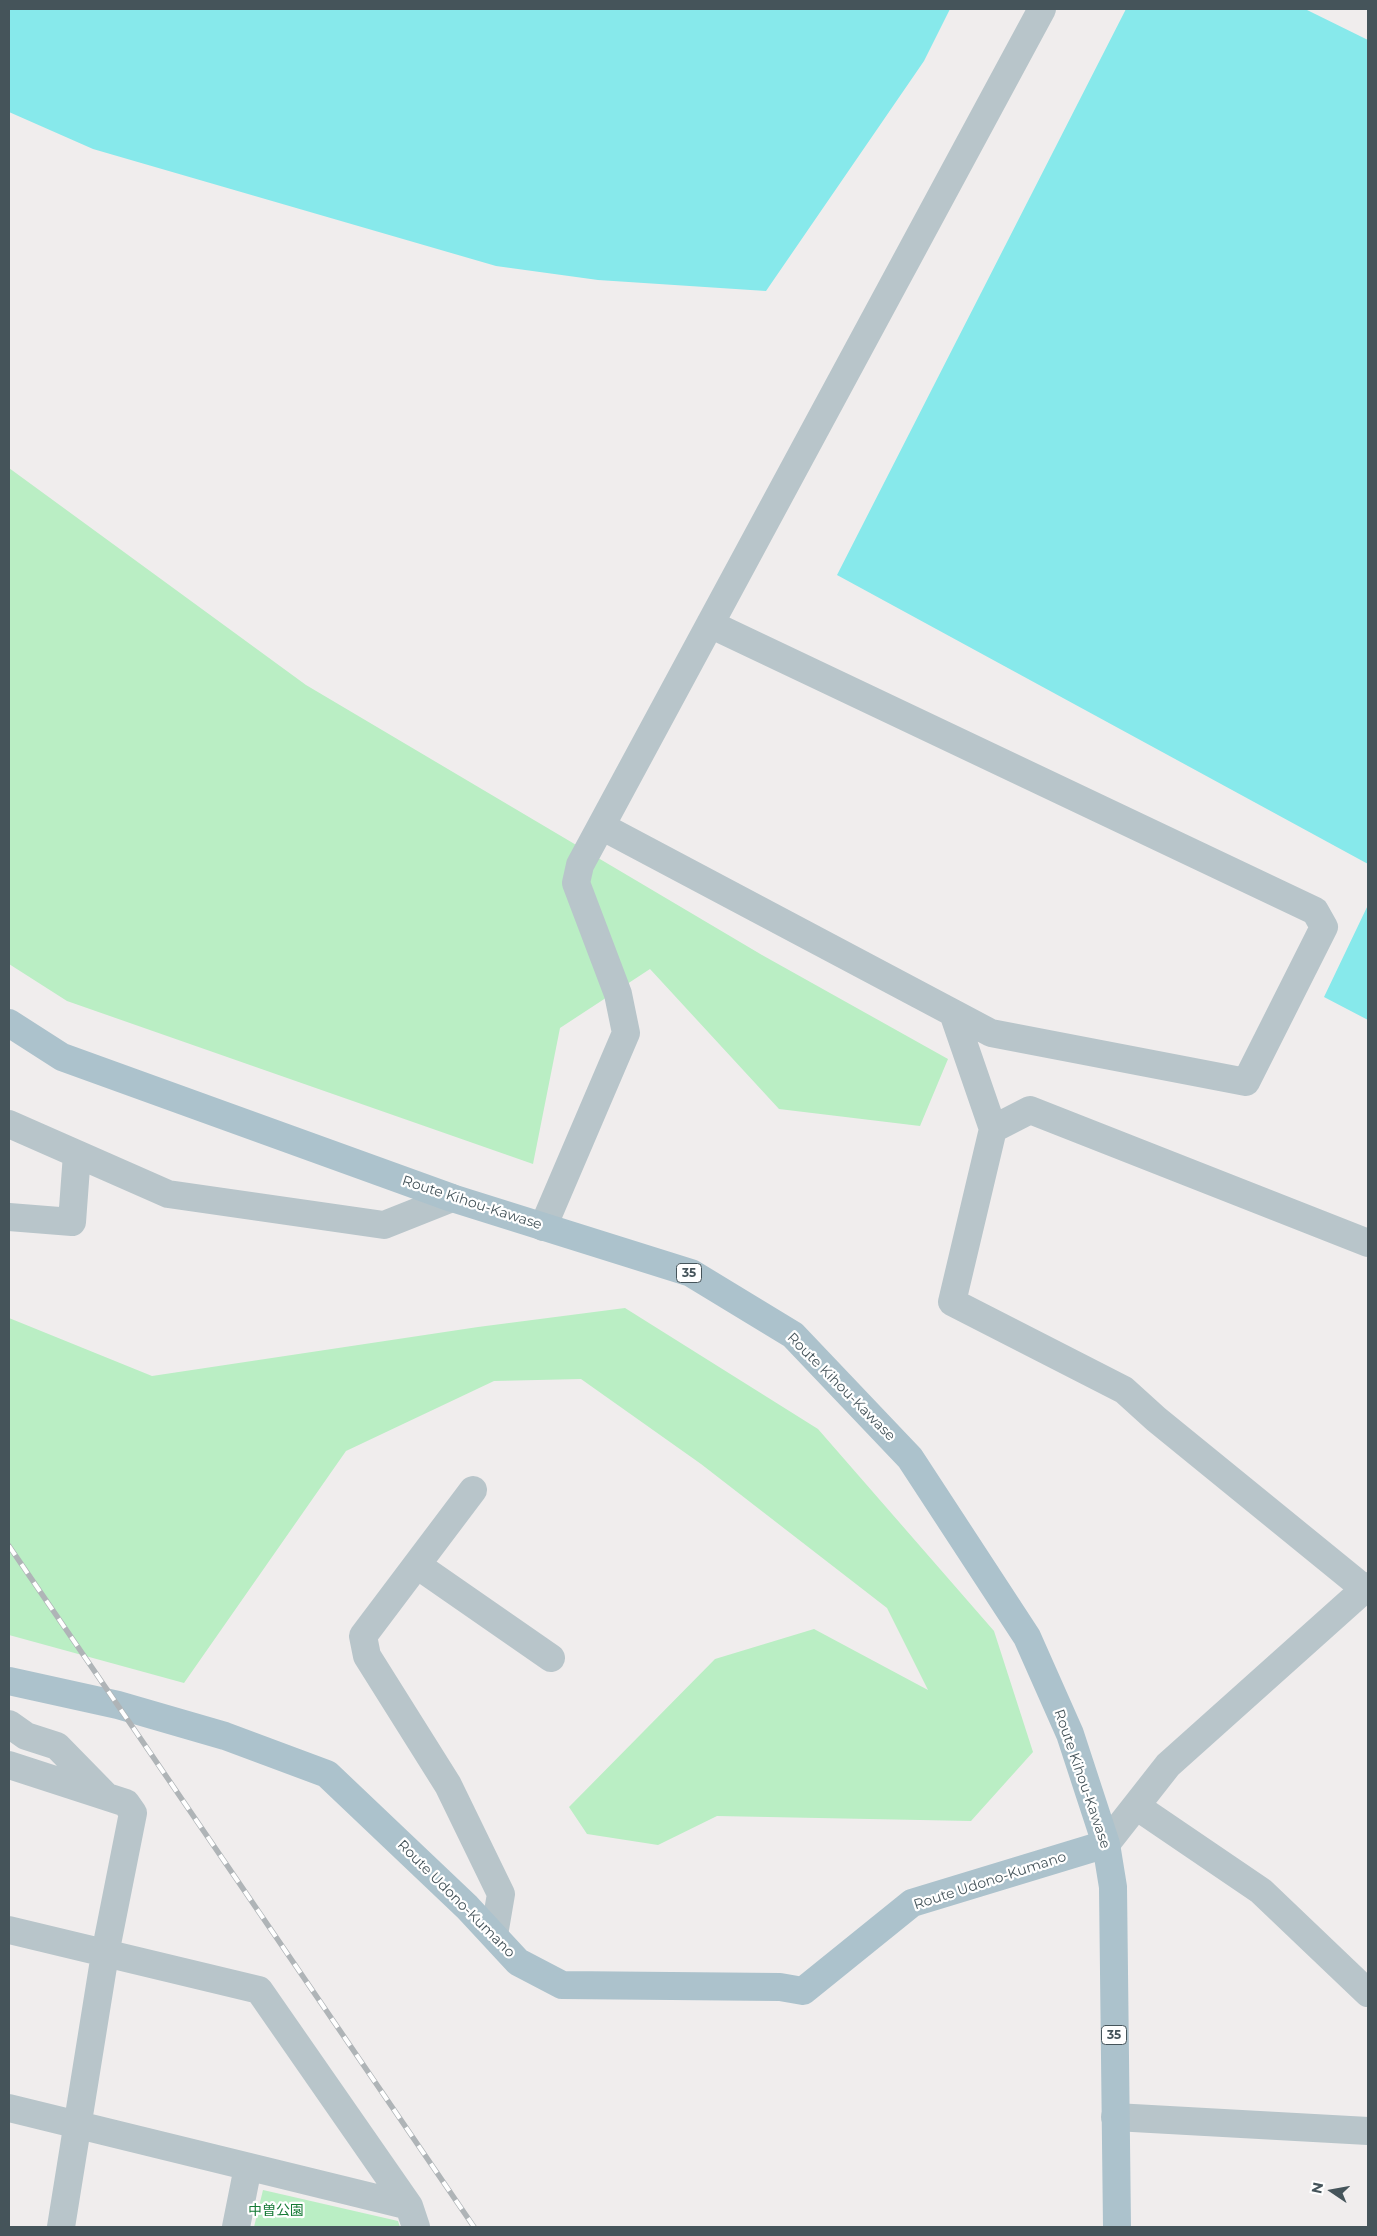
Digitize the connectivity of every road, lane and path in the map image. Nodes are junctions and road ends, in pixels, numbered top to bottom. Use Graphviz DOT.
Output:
graph roads {
  1 [pos="1042,9"];
  2 [pos="710,624"];
  3 [pos="600,826"];
  4 [pos="953,1013"];
  5 [pos="9,1023"];
  6 [pos="9,1124"];
  7 [pos="993,1130"];
  8 [pos="77,1154"];
  9 [pos="452,1198"];
  10 [pos="9,1217"];
  11 [pos="543,1227"];
  12 [pos="1368,1243"];
  13 [pos="473,1490"];
  14 [pos="417,1565"];
  15 [pos="1367,1588"];
  16 [pos="551,1658"];
  17 [pos="9,1681"];
  18 [pos="9,1724"];
  19 [pos="9,1765"];
  20 [pos="105,1796"];
  21 [pos="1136,1806"];
  22 [pos="1106,1844"];
  23 [pos="9,1930"];
  24 [pos="494,1935"];
  25 [pos="105,1954"];
  26 [pos="1368,1993"];
  27 [pos="9,2108"];
  28 [pos="1115,2117"];
  29 [pos="77,2125"];
  30 [pos="1368,2131"];
  31 [pos="248,2167"];
  32 [pos="413,2216"];
  33 [pos="61,2227"];
  34 [pos="236,2227"];
  35 [pos="1117,2227"];
  1 -- 2 [label="street"];
  2 -- 3 [label="street"];
  2 -- 4 [label="street"];
  3 -- 4 [label="street"];
  3 -- 11 [label="street"];
  4 -- 7 [label="street"];
  5 -- 9 [label="main road, Route Kihou-Kawase / 35"];
  6 -- 8 [label="street"];
  7 -- 12 [label="street"];
  7 -- 15 [label="street"];
  8 -- 9 [label="street"];
  8 -- 10 [label="street"];
  9 -- 11 [label="main road, Route Kihou-Kawase / 35"];
  11 -- 22 [label="main road, Route Kihou-Kawase / 35"];
  13 -- 14 [label="street"];
  14 -- 16 [label="street"];
  14 -- 24 [label="street"];
  15 -- 21 [label="street"];
  17 -- 24 [label="main road, Route Udono-Kumano"];
  18 -- 20 [label="street"];
  19 -- 20 [label="street"];
  20 -- 25 [label="street"];
  21 -- 22 [label="street"];
  21 -- 26 [label="street"];
  22 -- 24 [label="main road, Route Udono-Kumano"];
  22 -- 28 [label="main road, Route Kihou-Kawase / 35"];
  23 -- 25 [label="street"];
  25 -- 29 [label="street"];
  25 -- 32 [label="street"];
  27 -- 29 [label="street"];
  28 -- 30 [label="street"];
  28 -- 35 [label="main road, Route Kihou-Kawase / 35"];
  29 -- 31 [label="street"];
  29 -- 33 [label="street"];
  31 -- 32 [label="street"];
  31 -- 34 [label="street"];
}
